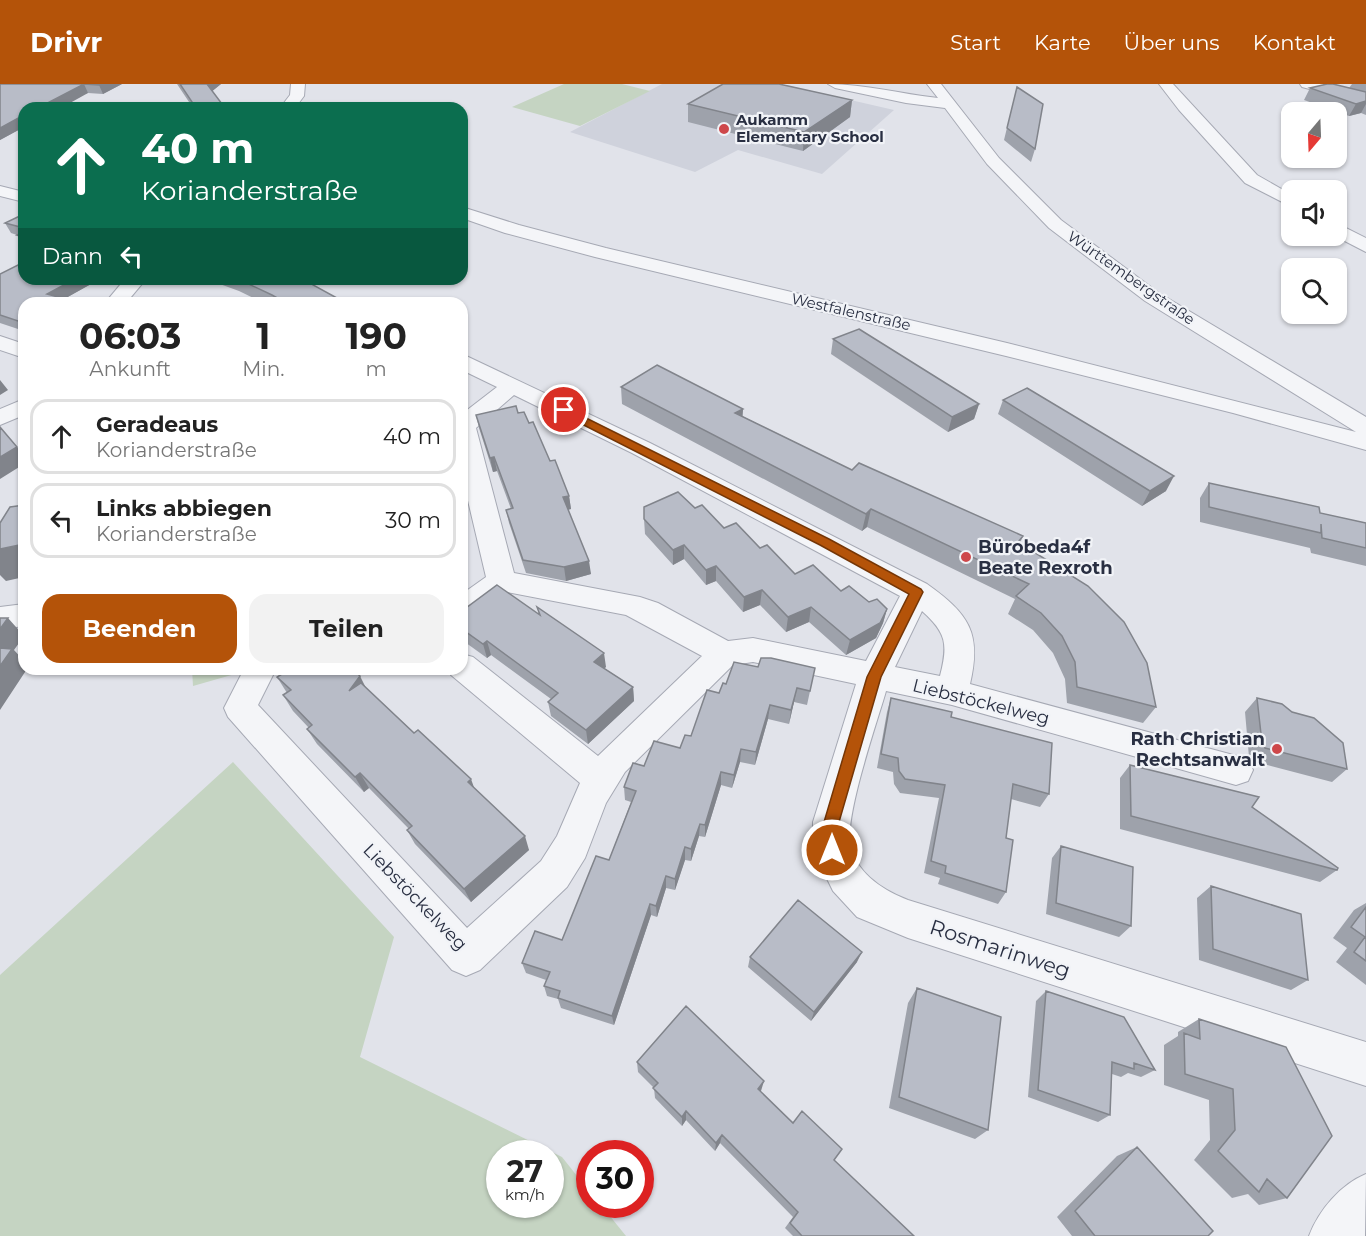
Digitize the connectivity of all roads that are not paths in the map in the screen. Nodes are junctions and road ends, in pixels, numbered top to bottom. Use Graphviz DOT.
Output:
graph roads {
  1 [pos="835,84"];
  2 [pos="934,84"];
  3 [pos="1166,84"];
  4 [pos="1307,84"];
  5 [pos="1366,100"];
  6 [pos="949,104"];
  7 [pos="1281,196"];
  8 [pos="468,214"];
  9 [pos="1347,235"];
  10 [pos="1366,246"];
  11 [pos="131,285"];
  12 [pos="120,297"];
  13 [pos="0,343"];
  14 [pos="18,349"];
  15 [pos="468,364"];
  16 [pos="1272,372"];
  17 [pos="513,385"];
  18 [pos="1241,408"];
  19 [pos="18,409"];
  20 [pos="0,418"];
  21 [pos="468,423"];
  22 [pos="1366,427"];
  23 [pos="1366,442"];
  24 [pos="468,464"];
  25 [pos="476,536"];
  26 [pos="502,580"];
  27 [pos="917,592"];
  28 [pos="468,605"];
  29 [pos="18,616"];
  30 [pos="0,618"];
  31 [pos="724,654"];
  32 [pos="468,671"];
  33 [pos="257,675"];
  34 [pos="874,677"];
  35 [pos="952,692"];
  36 [pos="1236,770"];
  37 [pos="602,779"];
  38 [pos="1366,1064"];
  39 [pos="1366,1198"];
  40 [pos="1332,1236"];
  1 -- 6 [label="street"];
  2 -- 6 [label="street, Württembergstraße"];
  3 -- 7 [label="street"];
  4 -- 5 [label="street"];
  6 -- 16 [label="street, Württembergstraße"];
  8 -- 18 [label="street, Westfalenstraße"];
  9 -- 10 [label="street"];
  11 -- 12 [label="street"];
  13 -- 14 [label="street"];
  15 -- 17 [label="street"];
  16 -- 18 [label="street"];
  16 -- 22 [label="street, Württembergstraße"];
  17 -- 21 [label="street"];
  17 -- 27 [label="street"];
  18 -- 23 [label="street, Westfalenstraße"];
  19 -- 20 [label="street"];
  24 -- 25 [label="street"];
  25 -- 26 [label="street"];
  26 -- 28 [label="street"];
  26 -- 31 [label="street"];
  27 -- 34 [label="street, Rosmarinweg"];
  27 -- 35 [label="street"];
  29 -- 30 [label="street"];
  31 -- 34 [label="street, Liebstöckelweg"];
  31 -- 37 [label="street, Liebstöckelweg"];
  32 -- 37 [label="street"];
  33 -- 37 [label="street, Liebstöckelweg"];
  34 -- 35 [label="street, Liebstöckelweg"];
  34 -- 38 [label="street, Rosmarinweg"];
  35 -- 36 [label="street, Liebstöckelweg"];
  39 -- 40 [label="street"];
}
